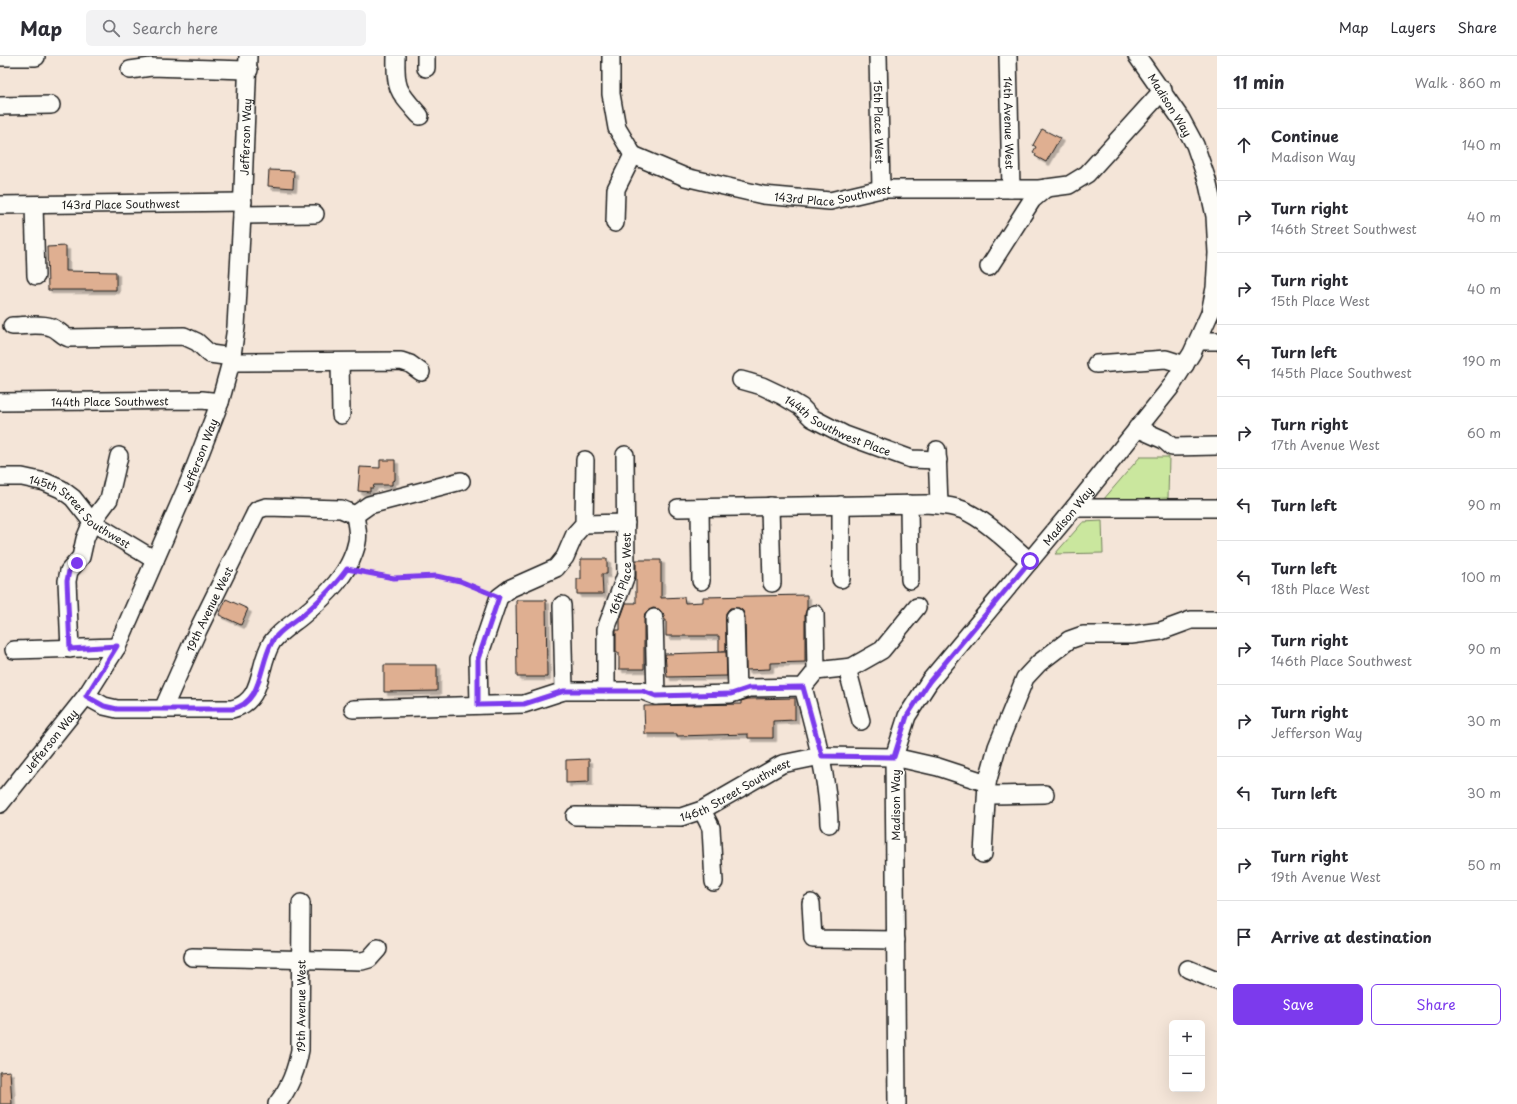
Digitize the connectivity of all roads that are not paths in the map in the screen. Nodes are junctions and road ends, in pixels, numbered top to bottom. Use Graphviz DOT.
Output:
graph roads {
  1 [pos="396,56"];
  2 [pos="611,56"];
  3 [pos="878,56"];
  4 [pos="1008,56"];
  5 [pos="1137,56"];
  6 [pos="0,57"];
  7 [pos="36,57"];
  8 [pos="249,63"];
  9 [pos="130,70"];
  10 [pos="1163,90"];
  11 [pos="51,105"];
  12 [pos="0,106"];
  13 [pos="420,116"];
  14 [pos="633,154"];
  15 [pos="1043,188"];
  16 [pos="881,189"];
  17 [pos="1011,189"];
  18 [pos="1215,202"];
  19 [pos="0,205"];
  20 [pos="34,205"];
  21 [pos="242,208"];
  22 [pos="315,214"];
  23 [pos="615,224"];
  24 [pos="989,267"];
  25 [pos="36,276"];
  26 [pos="12,326"];
  27 [pos="1198,341"];
  28 [pos="1217,341"];
  29 [pos="231,360"];
  30 [pos="340,362"];
  31 [pos="1096,364"];
  32 [pos="1185,365"];
  33 [pos="421,372"];
  34 [pos="741,380"];
  35 [pos="0,402"];
  36 [pos="220,402"];
  37 [pos="341,415"];
  38 [pos="1137,428"];
  39 [pos="1217,446"];
  40 [pos="625,455"];
  41 [pos="120,456"];
  42 [pos="585,460"];
  43 [pos="0,477"];
  44 [pos="461,481"];
  45 [pos="908,504"];
  46 [pos="841,505"];
  47 [pos="940,505"];
  48 [pos="770,506"];
  49 [pos="678,508"];
  50 [pos="700,508"];
  51 [pos="1074,508"];
  52 [pos="1217,508"];
  53 [pos="356,515"];
  54 [pos="92,522"];
  55 [pos="626,523"];
  56 [pos="584,524"];
  57 [pos="155,560"];
  58 [pos="1030,561"];
  59 [pos="842,579"];
  60 [pos="701,580"];
  61 [pos="910,580"];
  62 [pos="772,583"];
  63 [pos="562,605"];
  64 [pos="917,607"];
  65 [pos="815,614"];
  66 [pos="735,617"];
  67 [pos="654,618"];
  68 [pos="1217,620"];
  69 [pos="117,646"];
  70 [pos="70,649"];
  71 [pos="14,650"];
  72 [pos="850,668"];
  73 [pos="816,671"];
  74 [pos="803,687"];
  75 [pos="564,691"];
  76 [pos="606,691"];
  77 [pos="737,692"];
  78 [pos="86,696"];
  79 [pos="656,696"];
  80 [pos="478,705"];
  81 [pos="163,709"];
  82 [pos="353,709"];
  83 [pos="861,721"];
  84 [pos="822,756"];
  85 [pos="894,757"];
  86 [pos="987,789"];
  87 [pos="1045,794"];
  88 [pos="0,804"];
  89 [pos="702,810"];
  90 [pos="575,816"];
  91 [pos="829,824"];
  92 [pos="983,854"];
  93 [pos="714,882"];
  94 [pos="301,903"];
  95 [pos="811,903"];
  96 [pos="896,940"];
  97 [pos="378,949"];
  98 [pos="192,957"];
  99 [pos="301,960"];
  100 [pos="1188,969"];
  101 [pos="1217,981"];
  102 [pos="277,1104"];
  103 [pos="897,1104"];
  1 -- 13 [label="street"];
  2 -- 14 [label="street"];
  3 -- 16 [label="street, 15th Place West"];
  4 -- 17 [label="street, 14th Avenue West"];
  5 -- 10 [label="street, Madison Way"];
  6 -- 7 [label="street"];
  8 -- 9 [label="street"];
  8 -- 21 [label="street, Jefferson Way"];
  10 -- 15 [label="street, 143rd Place Southwest"];
  10 -- 18 [label="street, Madison Way"];
  11 -- 12 [label="street"];
  14 -- 16 [label="street, 143rd Place Southwest"];
  14 -- 23 [label="street"];
  15 -- 17 [label="street, 143rd Place Southwest"];
  15 -- 24 [label="street"];
  16 -- 17 [label="street, 143rd Place Southwest"];
  18 -- 27 [label="street, Madison Way"];
  19 -- 20 [label="street, 143rd Place Southwest"];
  20 -- 21 [label="street, 143rd Place Southwest"];
  20 -- 25 [label="street"];
  21 -- 22 [label="street, 143rd Place Southwest"];
  21 -- 29 [label="street, Jefferson Way"];
  26 -- 29 [label="street"];
  27 -- 28 [label="street"];
  27 -- 32 [label="street, Madison Way"];
  29 -- 30 [label="street"];
  29 -- 36 [label="street, Jefferson Way"];
  30 -- 33 [label="street"];
  30 -- 37 [label="street"];
  31 -- 32 [label="street"];
  32 -- 38 [label="street, Madison Way"];
  34 -- 47 [label="street, 144th Southwest Place"];
  35 -- 36 [label="street, 144th Place Southwest"];
  36 -- 57 [label="street, Jefferson Way"];
  38 -- 39 [label="street"];
  38 -- 51 [label="street, Madison Way"];
  40 -- 55 [label="street, 16th Place West"];
  41 -- 54 [label="street"];
  42 -- 56 [label="street"];
  43 -- 54 [label="street, 145th Street Southwest"];
  44 -- 53 [label="street"];
  45 -- 46 [label="street"];
  45 -- 47 [label="street"];
  45 -- 61 [label="street"];
  46 -- 48 [label="street"];
  46 -- 59 [label="street"];
  47 -- 58 [label="street"];
  48 -- 50 [label="street"];
  48 -- 62 [label="street"];
  49 -- 50 [label="street"];
  50 -- 60 [label="street"];
  51 -- 52 [label="street"];
  51 -- 58 [label="street, Madison Way"];
  53 -- 81 [label="street"];
  53 -- 81 [label="street, 19th Avenue West"];
  54 -- 57 [label="street, 145th Street Southwest"];
  54 -- 70 [label="street"];
  55 -- 56 [label="street"];
  55 -- 76 [label="street, 16th Place West"];
  56 -- 80 [label="street"];
  57 -- 69 [label="street, Jefferson Way"];
  58 -- 85 [label="street, Madison Way"];
  63 -- 75 [label="street"];
  64 -- 72 [label="street"];
  65 -- 73 [label="street"];
  66 -- 77 [label="street"];
  67 -- 79 [label="street"];
  68 -- 86 [label="street"];
  69 -- 70 [label="street"];
  69 -- 78 [label="street, Jefferson Way"];
  70 -- 71 [label="street"];
  72 -- 73 [label="street"];
  72 -- 83 [label="street"];
  73 -- 74 [label="street"];
  74 -- 77 [label="street"];
  74 -- 84 [label="street"];
  75 -- 76 [label="street"];
  75 -- 80 [label="street"];
  76 -- 79 [label="street"];
  77 -- 79 [label="street"];
  78 -- 81 [label="street"];
  78 -- 88 [label="street, Jefferson Way"];
  80 -- 82 [label="street"];
  84 -- 85 [label="street, 146th Street Southwest"];
  84 -- 89 [label="street, 146th Street Southwest"];
  84 -- 91 [label="street"];
  85 -- 86 [label="street, 146th Street Southwest"];
  85 -- 96 [label="street, Madison Way"];
  86 -- 87 [label="street, 146th Street Southwest"];
  86 -- 92 [label="street"];
  89 -- 90 [label="street, 146th Street Southwest"];
  89 -- 93 [label="street"];
  94 -- 99 [label="street, 19th Avenue West"];
  95 -- 96 [label="street"];
  96 -- 103 [label="street, Madison Way"];
  97 -- 99 [label="street"];
  98 -- 99 [label="street"];
  99 -- 102 [label="street, 19th Avenue West"];
  100 -- 101 [label="street"];
}
